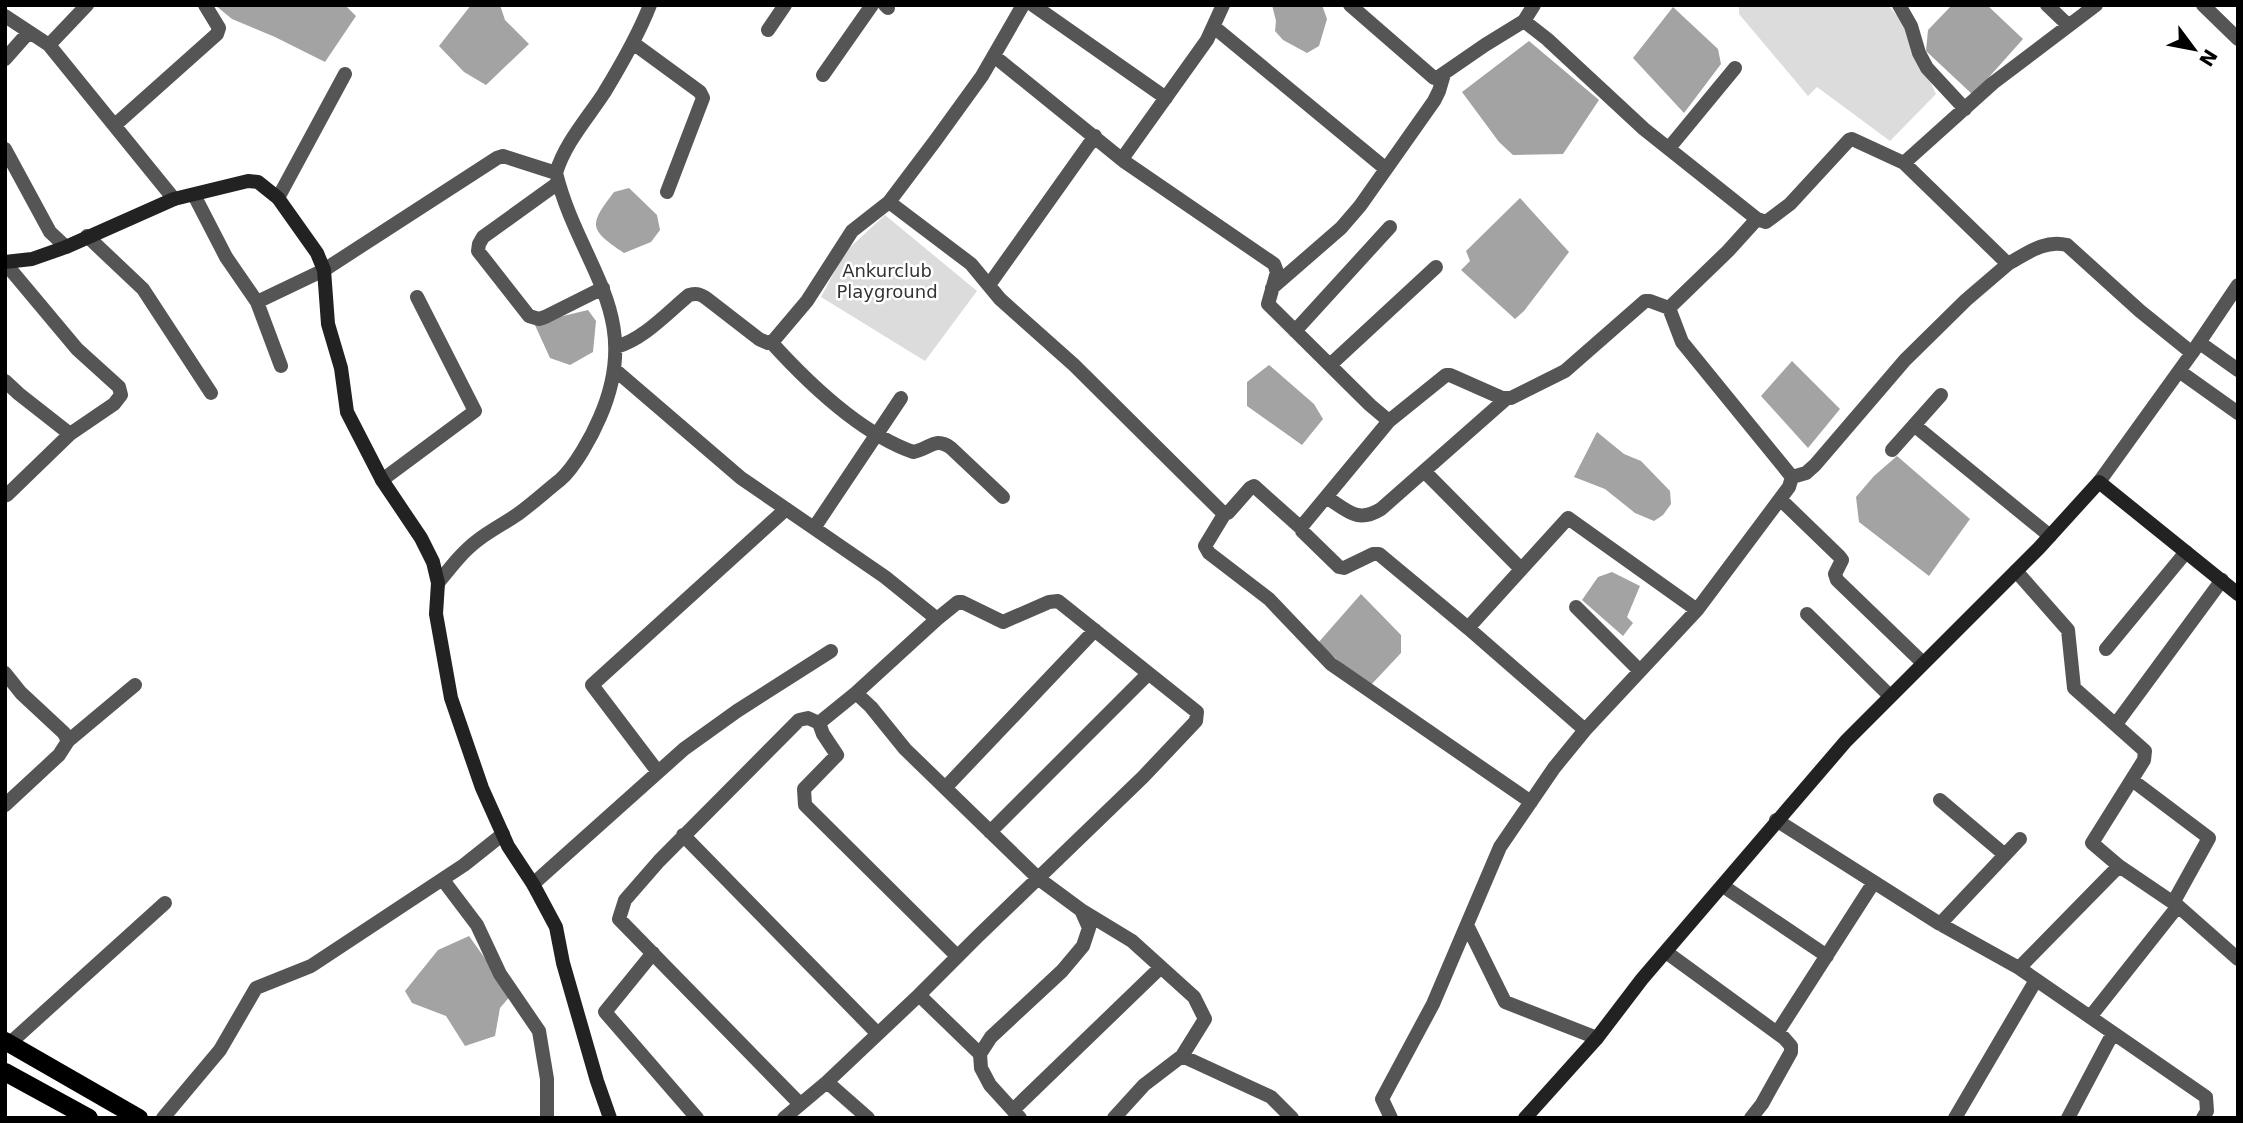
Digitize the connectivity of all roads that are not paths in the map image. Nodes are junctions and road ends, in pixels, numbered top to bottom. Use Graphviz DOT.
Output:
graph roads {
  1 [pos="87,5"];
  2 [pos="205,5"];
  3 [pos="650,5"];
  4 [pos="785,5"];
  5 [pos="872,5"];
  6 [pos="1023,5"];
  7 [pos="1033,5"];
  8 [pos="1223,5"];
  9 [pos="1350,5"];
  10 [pos="1534,5"];
  11 [pos="1899,5"];
  12 [pos="2047,5"];
  13 [pos="2096,5"];
  14 [pos="2203,5"];
  15 [pos="5,16"];
  16 [pos="1524,22"];
  17 [pos="2068,25"];
  18 [pos="1214,27"];
  19 [pos="768,30"];
  20 [pos="28,33"];
  21 [pos="2238,39"];
  22 [pos="633,43"];
  23 [pos="49,45"];
  24 [pos="994,55"];
  25 [pos="5,59"];
  26 [pos="1735,68"];
  27 [pos="345,74"];
  28 [pos="1444,74"];
  29 [pos="823,75"];
  30 [pos="1166,98"];
  31 [pos="1965,109"];
  32 [pos="115,125"];
  33 [pos="1095,136"];
  34 [pos="1669,148"];
  35 [pos="5,149"];
  36 [pos="1122,159"];
  37 [pos="1905,163"];
  38 [pos="1387,169"];
  39 [pos="557,178"];
  40 [pos="667,192"];
  41 [pos="194,195"];
  42 [pos="278,198"];
  43 [pos="174,199"];
  44 [pos="889,202"];
  45 [pos="1757,219"];
  46 [pos="1391,226"];
  47 [pos="87,236"];
  48 [pos="65,247"];
  49 [pos="5,262"];
  50 [pos="2008,264"];
  51 [pos="1436,267"];
  52 [pos="324,270"];
  53 [pos="989,285"];
  54 [pos="2238,285"];
  55 [pos="603,288"];
  56 [pos="1272,288"];
  57 [pos="417,298"];
  58 [pos="257,302"];
  59 [pos="1669,308"];
  60 [pos="1296,331"];
  61 [pos="771,342"];
  62 [pos="616,347"];
  63 [pos="2196,348"];
  64 [pos="281,366"];
  65 [pos="1330,366"];
  66 [pos="614,369"];
  67 [pos="2238,370"];
  68 [pos="2179,371"];
  69 [pos="5,381"];
  70 [pos="211,393"];
  71 [pos="1941,395"];
  72 [pos="901,398"];
  73 [pos="1507,398"];
  74 [pos="2238,413"];
  75 [pos="1389,421"];
  76 [pos="1914,425"];
  77 [pos="70,434"];
  78 [pos="877,434"];
  79 [pos="1892,450"];
  80 [pos="1424,471"];
  81 [pos="1792,477"];
  82 [pos="382,480"];
  83 [pos="2099,482"];
  84 [pos="5,494"];
  85 [pos="1003,497"];
  86 [pos="1326,497"];
  87 [pos="1780,499"];
  88 [pos="786,509"];
  89 [pos="1225,513"];
  90 [pos="814,528"];
  91 [pos="1301,528"];
  92 [pos="2050,536"];
  93 [pos="2186,552"];
  94 [pos="1521,569"];
  95 [pos="2016,570"];
  96 [pos="2222,580"];
  97 [pos="438,583"];
  98 [pos="2238,594"];
  99 [pos="1576,607"];
  100 [pos="1697,610"];
  101 [pos="1807,614"];
  102 [pos="937,619"];
  103 [pos="1468,628"];
  104 [pos="1096,630"];
  105 [pos="2106,649"];
  106 [pos="831,651"];
  107 [pos="1922,662"];
  108 [pos="1640,671"];
  109 [pos="5,673"];
  110 [pos="1148,674"];
  111 [pos="135,685"];
  112 [pos="856,693"];
  113 [pos="1889,695"];
  114 [pos="819,723"];
  115 [pos="2116,724"];
  116 [pos="1585,730"];
  117 [pos="68,741"];
  118 [pos="658,772"];
  119 [pos="2132,780"];
  120 [pos="945,788"];
  121 [pos="1940,800"];
  122 [pos="1531,802"];
  123 [pos="5,805"];
  124 [pos="1776,820"];
  125 [pos="990,832"];
  126 [pos="503,834"];
  127 [pos="683,835"];
  128 [pos="2020,839"];
  129 [pos="2005,855"];
  130 [pos="2119,866"];
  131 [pos="1039,879"];
  132 [pos="443,880"];
  133 [pos="1874,882"];
  134 [pos="534,884"];
  135 [pos="1723,886"];
  136 [pos="166,903"];
  137 [pos="2175,904"];
  138 [pos="1081,910"];
  139 [pos="1940,924"];
  140 [pos="1467,925"];
  141 [pos="1666,952"];
  142 [pos="653,953"];
  143 [pos="957,956"];
  144 [pos="1826,956"];
  145 [pos="2238,959"];
  146 [pos="1161,967"];
  147 [pos="2019,968"];
  148 [pos="2036,980"];
  149 [pos="919,995"];
  150 [pos="2090,1017"];
  151 [pos="877,1033"];
  152 [pos="1777,1033"];
  153 [pos="2113,1033"];
  154 [pos="1597,1038"];
  155 [pos="7,1042"];
  156 [pos="980,1054"];
  157 [pos="1182,1056"];
  158 [pos="5,1072"];
  159 [pos="827,1082"];
  160 [pos="799,1103"];
  161 [pos="1016,1114"];
  162 [pos="133,1117"];
  163 [pos="89,1118"];
  164 [pos="163,1118"];
  165 [pos="547,1118"];
  166 [pos="610,1118"];
  167 [pos="697,1118"];
  168 [pos="784,1118"];
  169 [pos="868,1118"];
  170 [pos="1114,1118"];
  171 [pos="1292,1118"];
  172 [pos="1391,1118"];
  173 [pos="1525,1118"];
  174 [pos="1751,1118"];
  175 [pos="1955,1118"];
  176 [pos="2068,1118"];
  177 [pos="2203,1118"];
  1 -- 23 [label="street"];
  2 -- 32 [label="street"];
  3 -- 22 [label="street"];
  4 -- 19 [label="street"];
  5 -- 29 [label="street"];
  6 -- 24 [label="street"];
  7 -- 30 [label="street"];
  8 -- 18 [label="street"];
  9 -- 28 [label="street"];
  10 -- 16 [label="street"];
  11 -- 31 [label="street"];
  12 -- 17 [label="street"];
  13 -- 17 [label="street"];
  14 -- 21 [label="street"];
  15 -- 20 [label="street"];
  16 -- 28 [label="street"];
  16 -- 34 [label="street"];
  17 -- 31 [label="street"];
  18 -- 30 [label="street"];
  18 -- 38 [label="street"];
  20 -- 23 [label="street"];
  20 -- 25 [label="street"];
  22 -- 39 [label="street"];
  22 -- 40 [label="street"];
  23 -- 32 [label="street"];
  24 -- 33 [label="street"];
  24 -- 44 [label="street"];
  26 -- 34 [label="street"];
  27 -- 42 [label="street"];
  28 -- 38 [label="street"];
  30 -- 36 [label="street"];
  31 -- 37 [label="street"];
  32 -- 43 [label="street"];
  33 -- 36 [label="street"];
  33 -- 53 [label="street"];
  34 -- 45 [label="street"];
  35 -- 48 [label="street"];
  36 -- 56 [label="street"];
  37 -- 45 [label="street"];
  37 -- 50 [label="street"];
  38 -- 56 [label="street"];
  39 -- 52 [label="street"];
  39 -- 55 [label="street"];
  39 -- 55 [label="street"];
  41 -- 42 [label="street"];
  41 -- 43 [label="street"];
  41 -- 58 [label="street"];
  42 -- 52 [label="street"];
  43 -- 47 [label="street"];
  44 -- 53 [label="street"];
  44 -- 61 [label="street"];
  45 -- 59 [label="street"];
  46 -- 60 [label="street"];
  47 -- 48 [label="street"];
  47 -- 70 [label="street"];
  48 -- 49 [label="street"];
  49 -- 77 [label="street"];
  50 -- 63 [label="street"];
  50 -- 81 [label="street"];
  51 -- 65 [label="street"];
  52 -- 58 [label="street"];
  52 -- 82 [label="street"];
  53 -- 89 [label="street"];
  54 -- 63 [label="street"];
  55 -- 62 [label="street"];
  56 -- 60 [label="street"];
  57 -- 82 [label="street"];
  58 -- 64 [label="street"];
  59 -- 73 [label="street"];
  59 -- 81 [label="street"];
  60 -- 65 [label="street"];
  61 -- 62 [label="street"];
  61 -- 78 [label="street"];
  62 -- 66 [label="street"];
  63 -- 67 [label="street"];
  63 -- 68 [label="street"];
  65 -- 75 [label="street"];
  66 -- 88 [label="street"];
  66 -- 97 [label="street"];
  68 -- 74 [label="street"];
  68 -- 83 [label="street"];
  69 -- 77 [label="street"];
  71 -- 76 [label="street"];
  72 -- 78 [label="street"];
  73 -- 75 [label="street"];
  73 -- 80 [label="street"];
  75 -- 86 [label="street"];
  76 -- 79 [label="street"];
  76 -- 92 [label="street"];
  77 -- 84 [label="street"];
  78 -- 85 [label="street"];
  78 -- 90 [label="street"];
  80 -- 86 [label="street"];
  80 -- 94 [label="street"];
  81 -- 87 [label="street"];
  82 -- 97 [label="street"];
  83 -- 92 [label="street"];
  83 -- 93 [label="street"];
  86 -- 91 [label="street"];
  87 -- 100 [label="street"];
  87 -- 107 [label="street"];
  88 -- 90 [label="street"];
  88 -- 118 [label="street"];
  89 -- 91 [label="street"];
  89 -- 122 [label="street"];
  90 -- 102 [label="street"];
  91 -- 103 [label="street"];
  92 -- 95 [label="street"];
  93 -- 96 [label="street"];
  93 -- 105 [label="street"];
  94 -- 100 [label="street"];
  94 -- 103 [label="street"];
  95 -- 107 [label="street"];
  95 -- 115 [label="street"];
  96 -- 98 [label="street"];
  96 -- 115 [label="street"];
  97 -- 126 [label="street"];
  99 -- 108 [label="street"];
  100 -- 108 [label="street"];
  101 -- 113 [label="street"];
  102 -- 104 [label="street"];
  102 -- 112 [label="street"];
  103 -- 116 [label="street"];
  104 -- 110 [label="street"];
  104 -- 120 [label="street"];
  106 -- 118 [label="street"];
  107 -- 113 [label="street"];
  108 -- 116 [label="street"];
  109 -- 117 [label="street"];
  110 -- 125 [label="street"];
  110 -- 131 [label="street"];
  111 -- 117 [label="street"];
  112 -- 114 [label="street"];
  112 -- 120 [label="street"];
  113 -- 124 [label="street"];
  114 -- 127 [label="street"];
  114 -- 143 [label="street"];
  115 -- 119 [label="street"];
  116 -- 122 [label="street"];
  117 -- 123 [label="street"];
  118 -- 134 [label="street"];
  119 -- 130 [label="street"];
  119 -- 137 [label="street"];
  120 -- 125 [label="street"];
  121 -- 129 [label="street"];
  122 -- 140 [label="street"];
  124 -- 133 [label="street"];
  124 -- 135 [label="street"];
  125 -- 131 [label="street"];
  126 -- 132 [label="street"];
  126 -- 134 [label="street"];
  127 -- 142 [label="street"];
  127 -- 151 [label="street"];
  128 -- 129 [label="street"];
  129 -- 139 [label="street"];
  130 -- 137 [label="street"];
  130 -- 147 [label="street"];
  131 -- 138 [label="street"];
  131 -- 143 [label="street"];
  132 -- 164 [label="street"];
  132 -- 165 [label="street"];
  133 -- 139 [label="street"];
  133 -- 144 [label="street"];
  134 -- 166 [label="street"];
  135 -- 141 [label="street"];
  135 -- 144 [label="street"];
  136 -- 155 [label="street"];
  137 -- 145 [label="street"];
  137 -- 150 [label="street"];
  138 -- 146 [label="street"];
  138 -- 156 [label="street"];
  139 -- 147 [label="street"];
  140 -- 154 [label="street"];
  140 -- 172 [label="street"];
  141 -- 152 [label="street"];
  141 -- 154 [label="street"];
  142 -- 160 [label="street"];
  142 -- 167 [label="street"];
  143 -- 149 [label="street"];
  144 -- 152 [label="street"];
  146 -- 157 [label="street"];
  146 -- 161 [label="street"];
  147 -- 148 [label="street"];
  148 -- 150 [label="street"];
  148 -- 175 [label="street"];
  149 -- 151 [label="street"];
  149 -- 156 [label="street"];
  150 -- 153 [label="street"];
  151 -- 159 [label="street"];
  152 -- 174 [label="street"];
  153 -- 176 [label="street"];
  153 -- 177 [label="street"];
  154 -- 173 [label="street"];
  155 -- 162 [label="main road"];
  156 -- 161 [label="street"];
  157 -- 170 [label="street"];
  157 -- 171 [label="street"];
  158 -- 163 [label="main road"];
  159 -- 160 [label="street"];
  159 -- 169 [label="street"];
  160 -- 168 [label="street"];
}
